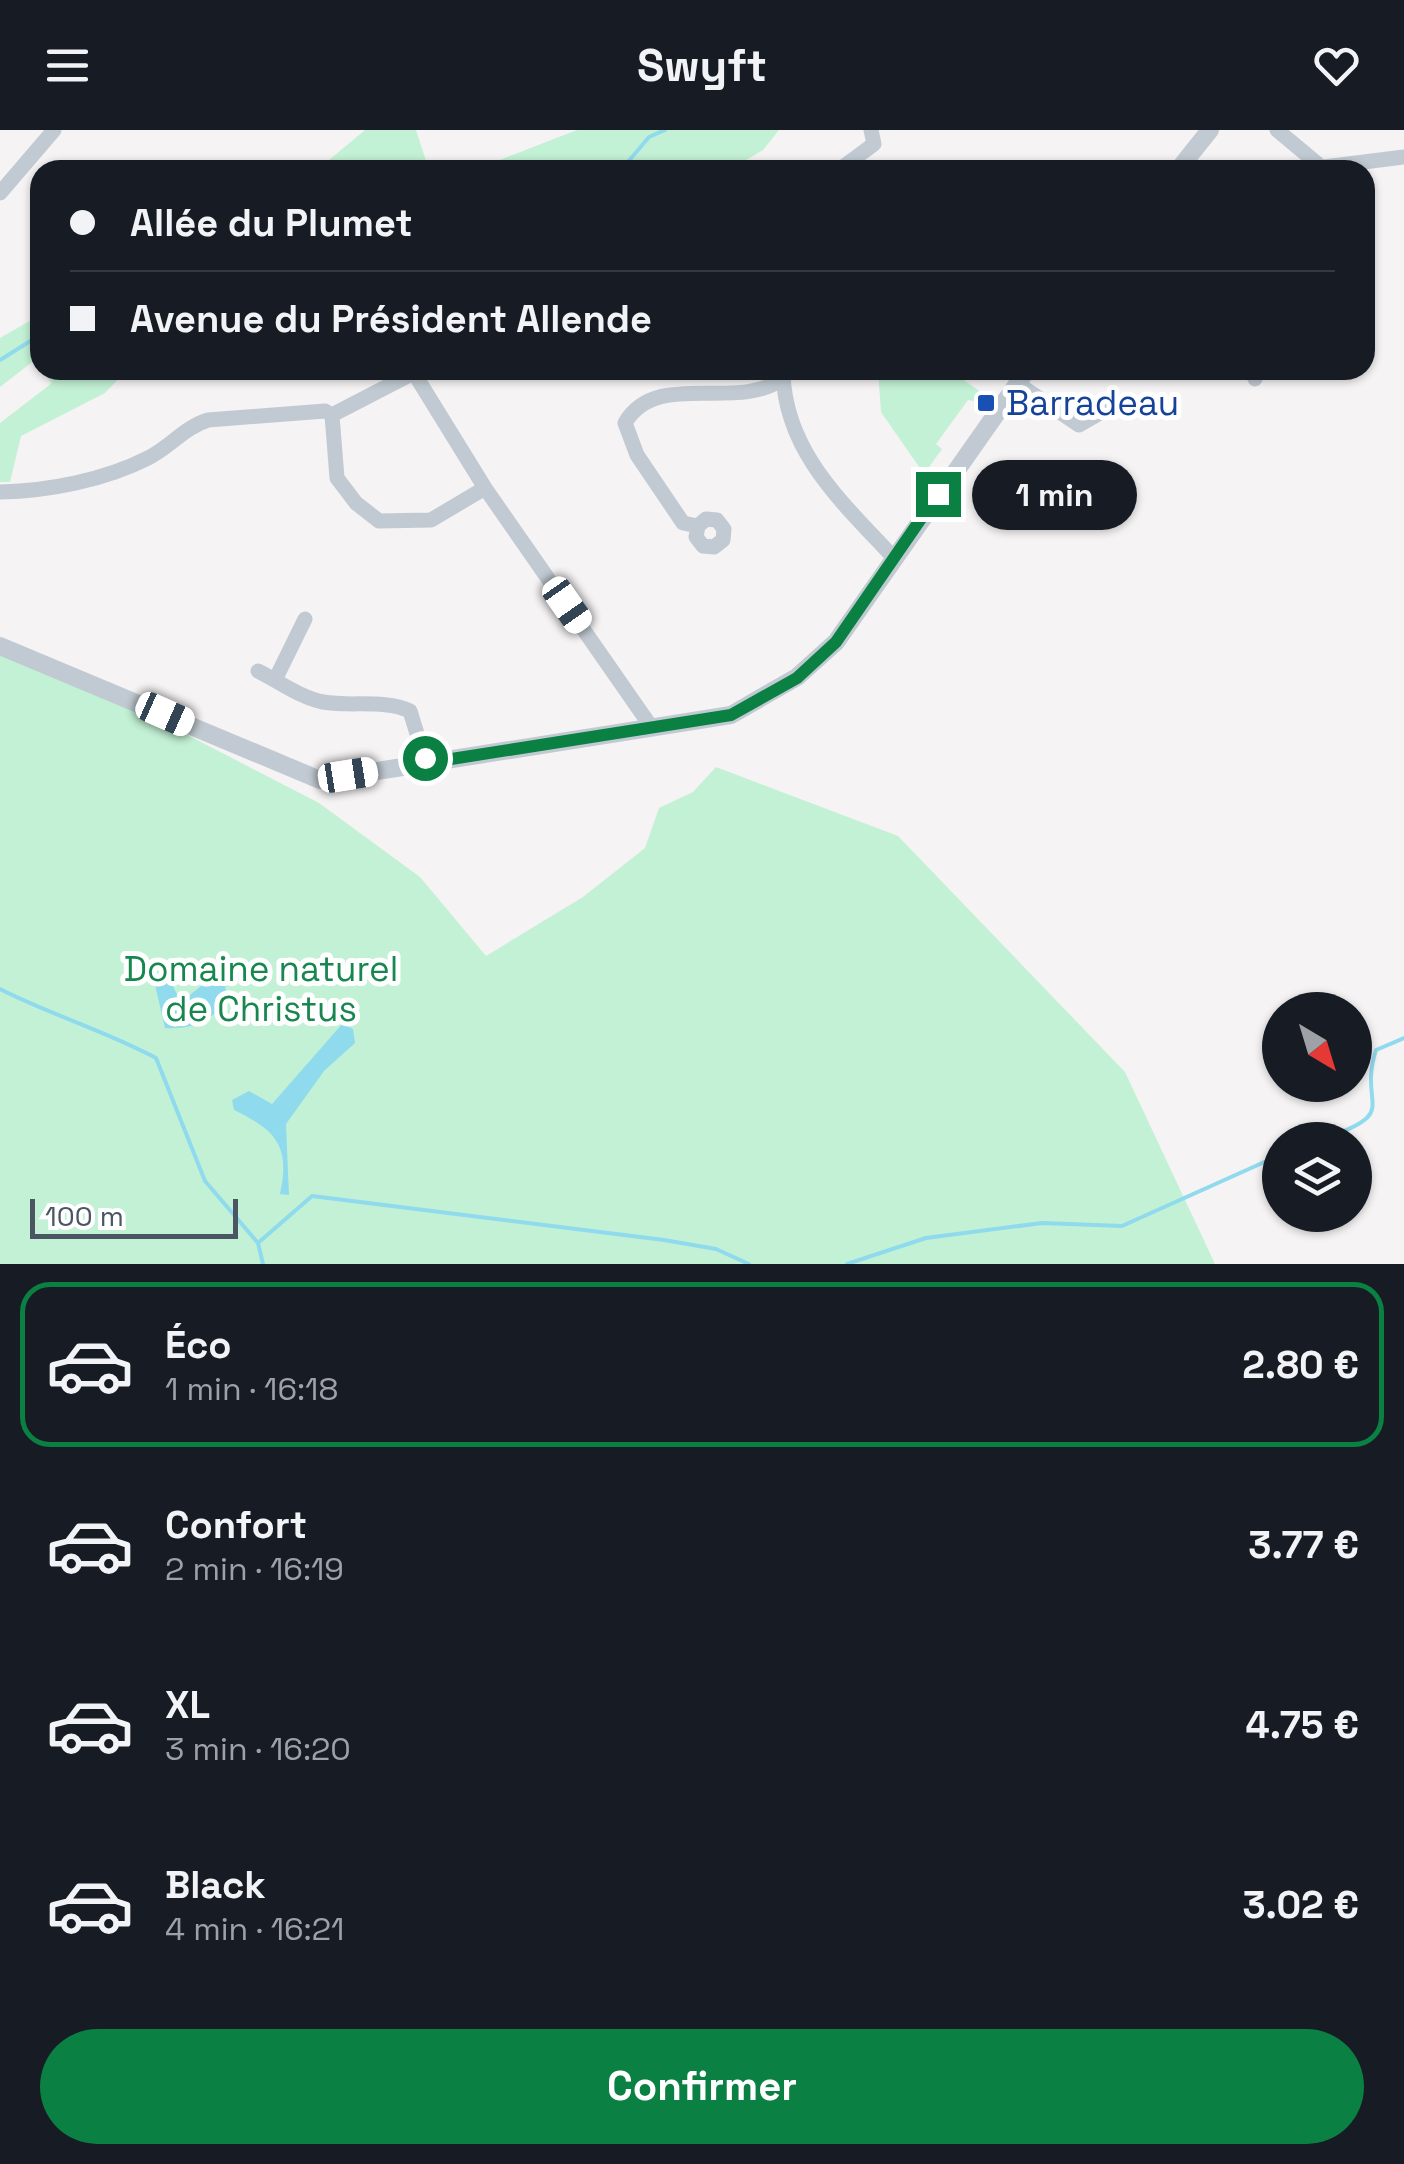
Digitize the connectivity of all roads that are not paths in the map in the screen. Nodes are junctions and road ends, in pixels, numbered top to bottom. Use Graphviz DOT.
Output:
graph roads {
  1 [pos="54,130"];
  2 [pos="871,130"];
  3 [pos="1210,130"];
  4 [pos="1277,130"];
  5 [pos="1404,157"];
  6 [pos="852,160"];
  7 [pos="1186,160"];
  8 [pos="1315,160"];
  9 [pos="1375,161"];
  10 [pos="0,193"];
  11 [pos="400,380"];
  12 [pos="421,380"];
  13 [pos="773,380"];
  14 [pos="785,380"];
  15 [pos="1020,380"];
  16 [pos="1026,380"];
  17 [pos="1107,409"];
  18 [pos="332,414"];
  19 [pos="485,488"];
  20 [pos="1,492"];
  21 [pos="698,526"];
  22 [pos="893,557"];
  23 [pos="305,619"];
  24 [pos="0,646"];
  25 [pos="258,671"];
  26 [pos="275,680"];
  27 [pos="652,728"];
  28 [pos="426,763"];
  1 -- 10 [label="street"];
  2 -- 6 [label="street"];
  3 -- 7 [label="street"];
  4 -- 8 [label="street"];
  5 -- 9 [label="street"];
  11 -- 18 [label="street"];
  12 -- 19 [label="street"];
  13 -- 21 [label="street"];
  14 -- 22 [label="street"];
  15 -- 22 [label="street"];
  16 -- 17 [label="street"];
  18 -- 19 [label="street"];
  18 -- 20 [label="street"];
  19 -- 27 [label="street"];
  22 -- 27 [label="street"];
  23 -- 26 [label="street"];
  24 -- 28 [label="street"];
  25 -- 26 [label="street"];
  26 -- 28 [label="street"];
  27 -- 28 [label="street"];
}
